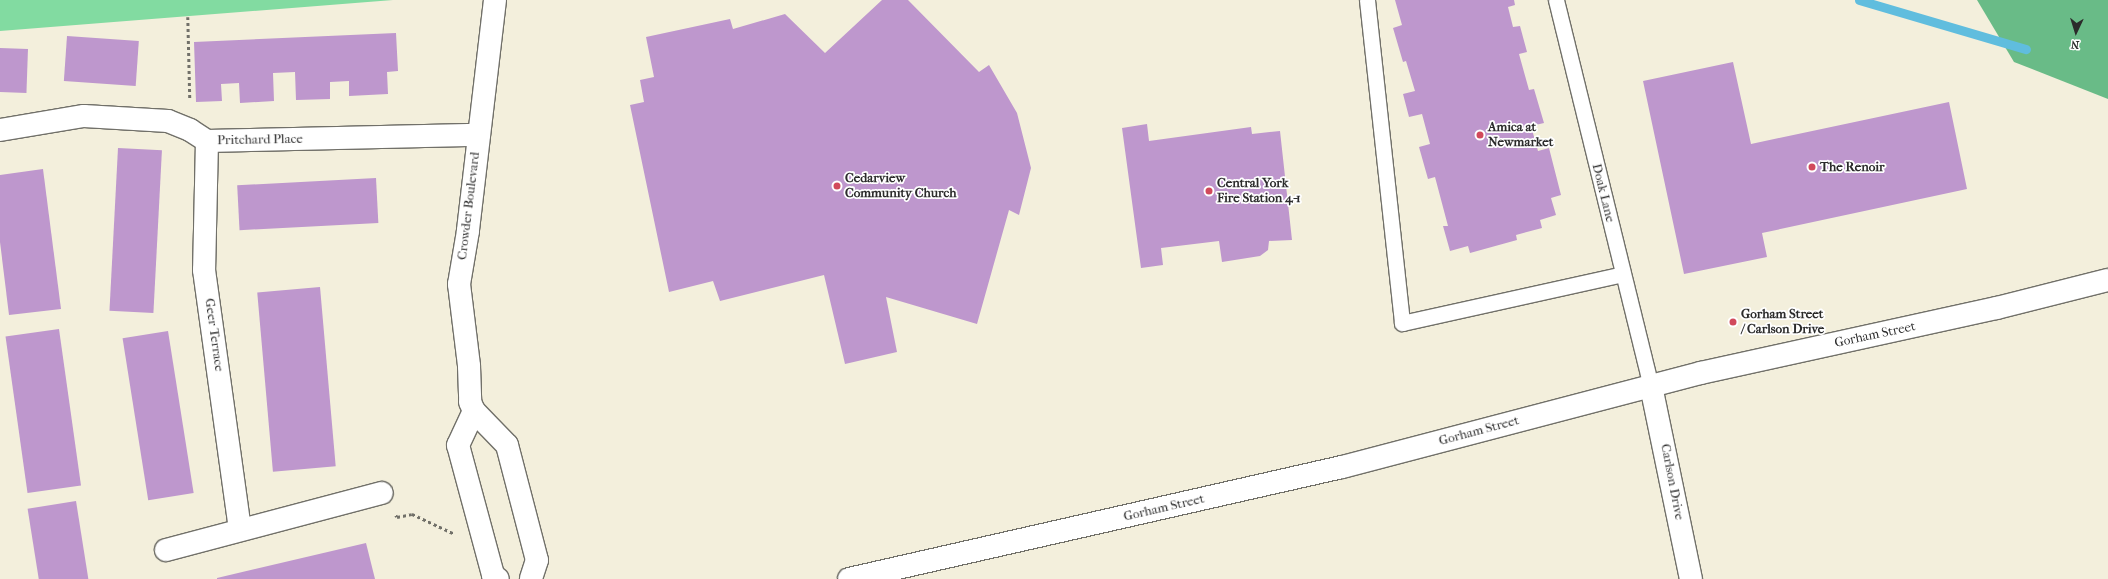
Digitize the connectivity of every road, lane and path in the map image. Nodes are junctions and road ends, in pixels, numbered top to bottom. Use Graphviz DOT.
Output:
graph roads {
  1 [pos="495,0"];
  2 [pos="1368,0"];
  3 [pos="1556,0"];
  4 [pos="188,17"];
  5 [pos="0,130"];
  6 [pos="479,135"];
  7 [pos="199,136"];
  8 [pos="1623,274"];
  9 [pos="2108,280"];
  10 [pos="1651,386"];
  11 [pos="474,411"];
  12 [pos="382,492"];
  13 [pos="240,529"];
  14 [pos="486,548"];
  15 [pos="166,550"];
  16 [pos="498,579"];
  17 [pos="531,579"];
  18 [pos="849,579"];
  19 [pos="1690,579"];
  1 -- 6 [label="street, Crowder Boulevard"];
  2 -- 8 [label="lane"];
  3 -- 8 [label="lane, Doak Lane"];
  4 -- 7 [label="path"];
  5 -- 7 [label="street, Pritchard Place"];
  6 -- 7 [label="street, Pritchard Place"];
  6 -- 11 [label="street, Crowder Boulevard"];
  7 -- 13 [label="street, Geer Terrace"];
  8 -- 10 [label="lane, Doak Lane"];
  9 -- 10 [label="street, Gorham Street"];
  10 -- 18 [label="street, Gorham Street"];
  10 -- 19 [label="street, Carlson Drive"];
  11 -- 14 [label="street"];
  11 -- 17 [label="street"];
  12 -- 13 [label="street"];
  12 -- 14 [label="path"];
  13 -- 15 [label="street"];
  14 -- 16 [label="street"];
}
